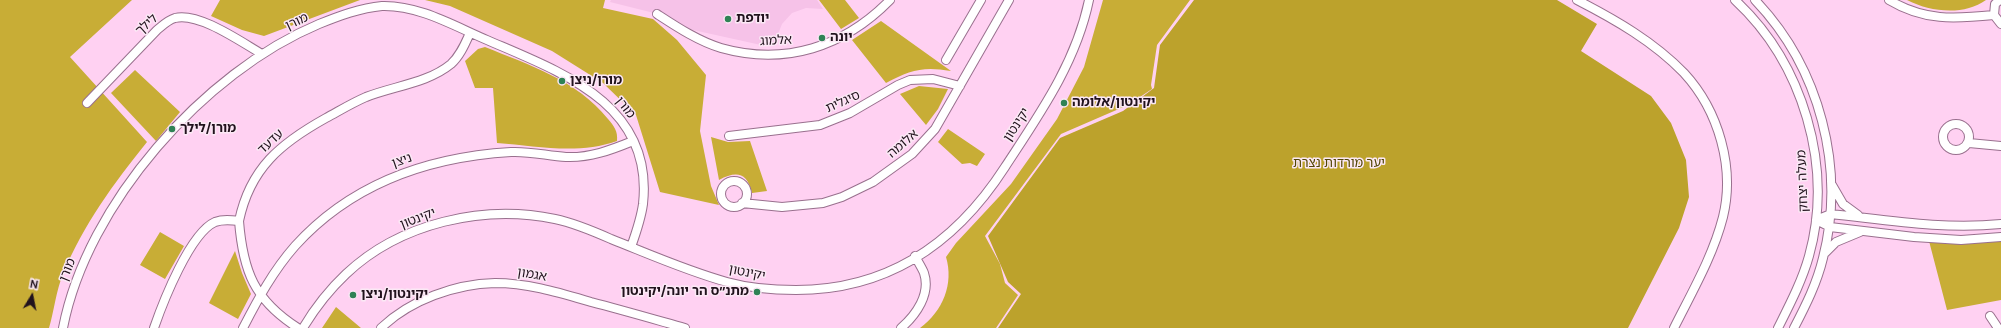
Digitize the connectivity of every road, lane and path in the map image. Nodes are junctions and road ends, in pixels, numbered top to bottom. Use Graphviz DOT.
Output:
graph roads {
  1 [pos="890,0"];
  2 [pos="981,0"];
  3 [pos="1009,0"];
  4 [pos="1089,0"];
  5 [pos="1577,0"];
  6 [pos="1735,0"];
  7 [pos="1755,0"];
  8 [pos="1889,0"];
  9 [pos="2000,0"];
  10 [pos="657,14"];
  11 [pos="1994,15"];
  12 [pos="2001,24"];
  13 [pos="470,33"];
  14 [pos="262,54"];
  15 [pos="946,60"];
  16 [pos="960,86"];
  17 [pos="87,103"];
  18 [pos="729,136"];
  19 [pos="633,141"];
  20 [pos="1969,143"];
  21 [pos="2001,146"];
  22 [pos="1832,185"];
  23 [pos="742,203"];
  24 [pos="1831,214"];
  25 [pos="1860,217"];
  26 [pos="240,220"];
  27 [pos="1816,220"];
  28 [pos="2001,224"];
  29 [pos="1830,227"];
  30 [pos="1863,231"];
  31 [pos="2001,237"];
  32 [pos="631,247"];
  33 [pos="1824,253"];
  34 [pos="916,256"];
  35 [pos="260,295"];
  36 [pos="1990,316"];
  37 [pos="63,328"];
  38 [pos="154,328"];
  39 [pos="243,328"];
  40 [pos="298,328"];
  41 [pos="303,328"];
  42 [pos="381,328"];
  43 [pos="685,328"];
  44 [pos="901,328"];
  45 [pos="1674,328"];
  46 [pos="1778,328"];
  47 [pos="1794,328"];
  48 [pos="1998,328"];
  1 -- 10 [label="street, אלמוג"];
  2 -- 15 [label="street"];
  3 -- 16 [label="street, אלומה"];
  4 -- 34 [label="street, יקינטון"];
  5 -- 45 [label="street"];
  6 -- 27 [label="street, מעלה יצחק"];
  7 -- 22 [label="street, מעלה יצחק"];
  8 -- 11 [label="street"];
  9 -- 11 [label="street"];
  11 -- 12 [label="street"];
  13 -- 14 [label="street, מורן"];
  13 -- 19 [label="street, מורן"];
  13 -- 26 [label="street, עדעד"];
  14 -- 17 [label="street, לילך"];
  14 -- 37 [label="street, מורן"];
  16 -- 18 [label="street, סיגלית"];
  16 -- 23 [label="street, אלומה"];
  19 -- 32 [label="street, מורן"];
  19 -- 35 [label="street, ניצן"];
  20 -- 21 [label="street"];
  22 -- 24 [label="street, מעלה יצחק"];
  22 -- 25 [label="street"];
  24 -- 25 [label="street"];
  24 -- 27 [label="street"];
  24 -- 29 [label="street, מעלה יצחק"];
  25 -- 28 [label="street"];
  26 -- 35 [label="street, עדעד"];
  26 -- 38 [label="street"];
  27 -- 29 [label="street"];
  27 -- 46 [label="street, מעלה יצחק"];
  29 -- 30 [label="street"];
  29 -- 33 [label="street, מעלה יצחק"];
  30 -- 31 [label="street"];
  30 -- 33 [label="street"];
  32 -- 34 [label="street, יקינטון"];
  32 -- 41 [label="street, יקינטון"];
  33 -- 47 [label="street, מעלה יצחק"];
  34 -- 44 [label="street"];
  35 -- 39 [label="street, ניצן"];
  35 -- 40 [label="street, עדעד"];
  36 -- 48 [label="street"];
  42 -- 43 [label="street, אגמון"];
}
